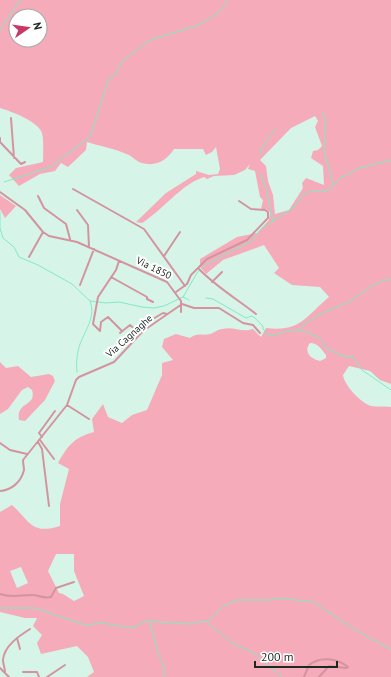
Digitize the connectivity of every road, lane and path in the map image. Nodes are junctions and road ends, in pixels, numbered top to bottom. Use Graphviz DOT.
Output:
graph roads {
  1 [pos="11,118"];
  2 [pos="0,138"];
  3 [pos="0,142"];
  4 [pos="14,158"];
  5 [pos="25,162"];
  6 [pos="73,189"];
  7 [pos="0,192"];
  8 [pos="38,196"];
  9 [pos="239,201"];
  10 [pos="77,210"];
  11 [pos="43,232"];
  12 [pos="180,232"];
  13 [pos="70,239"];
  14 [pos="89,247"];
  15 [pos="94,249"];
  16 [pos="164,256"];
  17 [pos="30,257"];
  18 [pos="119,261"];
  19 [pos="198,268"];
  20 [pos="222,272"];
  21 [pos="111,277"];
  22 [pos="212,282"];
  23 [pos="80,285"];
  24 [pos="185,286"];
  25 [pos="176,292"];
  26 [pos="153,302"];
  27 [pos="181,303"];
  28 [pos="181,312"];
  29 [pos="167,314"];
  30 [pos="256,314"];
  31 [pos="137,331"];
  32 [pos="260,333"];
  33 [pos="123,340"];
  34 [pos="67,405"];
  35 [pos="56,411"];
  36 [pos="89,419"];
  37 [pos="42,437"];
  38 [pos="39,441"];
  39 [pos="0,443"];
  40 [pos="28,454"];
  41 [pos="54,459"];
  42 [pos="0,491"];
  43 [pos="49,506"];
  44 [pos="74,582"];
  45 [pos="0,594"];
  46 [pos="30,629"];
  47 [pos="17,638"];
  48 [pos="20,649"];
  49 [pos="65,665"];
  50 [pos="0,668"];
  51 [pos="5,672"];
  52 [pos="23,672"];
  53 [pos="9,677"];
  54 [pos="39,677"];
  55 [pos="47,677"];
  56 [pos="304,677"];
  57 [pos="319,677"];
  1 -- 4 [label="street"];
  2 -- 3 [label="street"];
  3 -- 4 [label="street"];
  4 -- 5 [label="street"];
  6 -- 16 [label="street"];
  7 -- 11 [label="street"];
  8 -- 13 [label="street"];
  9 -- 19 [label="street"];
  10 -- 14 [label="street"];
  11 -- 13 [label="street, Via 1850"];
  11 -- 17 [label="street"];
  12 -- 16 [label="street"];
  13 -- 14 [label="street, Via 1850"];
  14 -- 15 [label="street, Via 1850"];
  15 -- 18 [label="street, Via 1850"];
  15 -- 23 [label="street"];
  16 -- 24 [label="street"];
  18 -- 21 [label="street"];
  18 -- 25 [label="street, Via 1850"];
  19 -- 22 [label="street"];
  19 -- 24 [label="street"];
  20 -- 22 [label="street"];
  21 -- 26 [label="street"];
  21 -- 31 [label="street"];
  22 -- 30 [label="street"];
  24 -- 25 [label="street"];
  25 -- 27 [label="street, Via 1850"];
  27 -- 28 [label="street"];
  27 -- 29 [label="street, Via Cagnaghe"];
  27 -- 32 [label="street"];
  29 -- 31 [label="street, Via Cagnaghe"];
  29 -- 34 [label="street, Via Cagnaghe"];
  31 -- 33 [label="street, Via Cagnaghe"];
  34 -- 36 [label="street"];
  34 -- 37 [label="street, Via Cagnaghe"];
  35 -- 37 [label="street, Via Cagnaghe"];
  37 -- 38 [label="street, Via Cagnaghe"];
  38 -- 40 [label="street, Via Cagnaghe"];
  38 -- 41 [label="street"];
  38 -- 43 [label="street"];
  39 -- 40 [label="street"];
  40 -- 42 [label="street, Via Cagnaghe"];
  44 -- 45 [label="street"];
  46 -- 47 [label="street"];
  47 -- 48 [label="street"];
  47 -- 51 [label="street"];
  49 -- 55 [label="street"];
  50 -- 51 [label="street"];
  51 -- 53 [label="street"];
  52 -- 54 [label="street"];
  56 -- 57 [label="street"];
}
